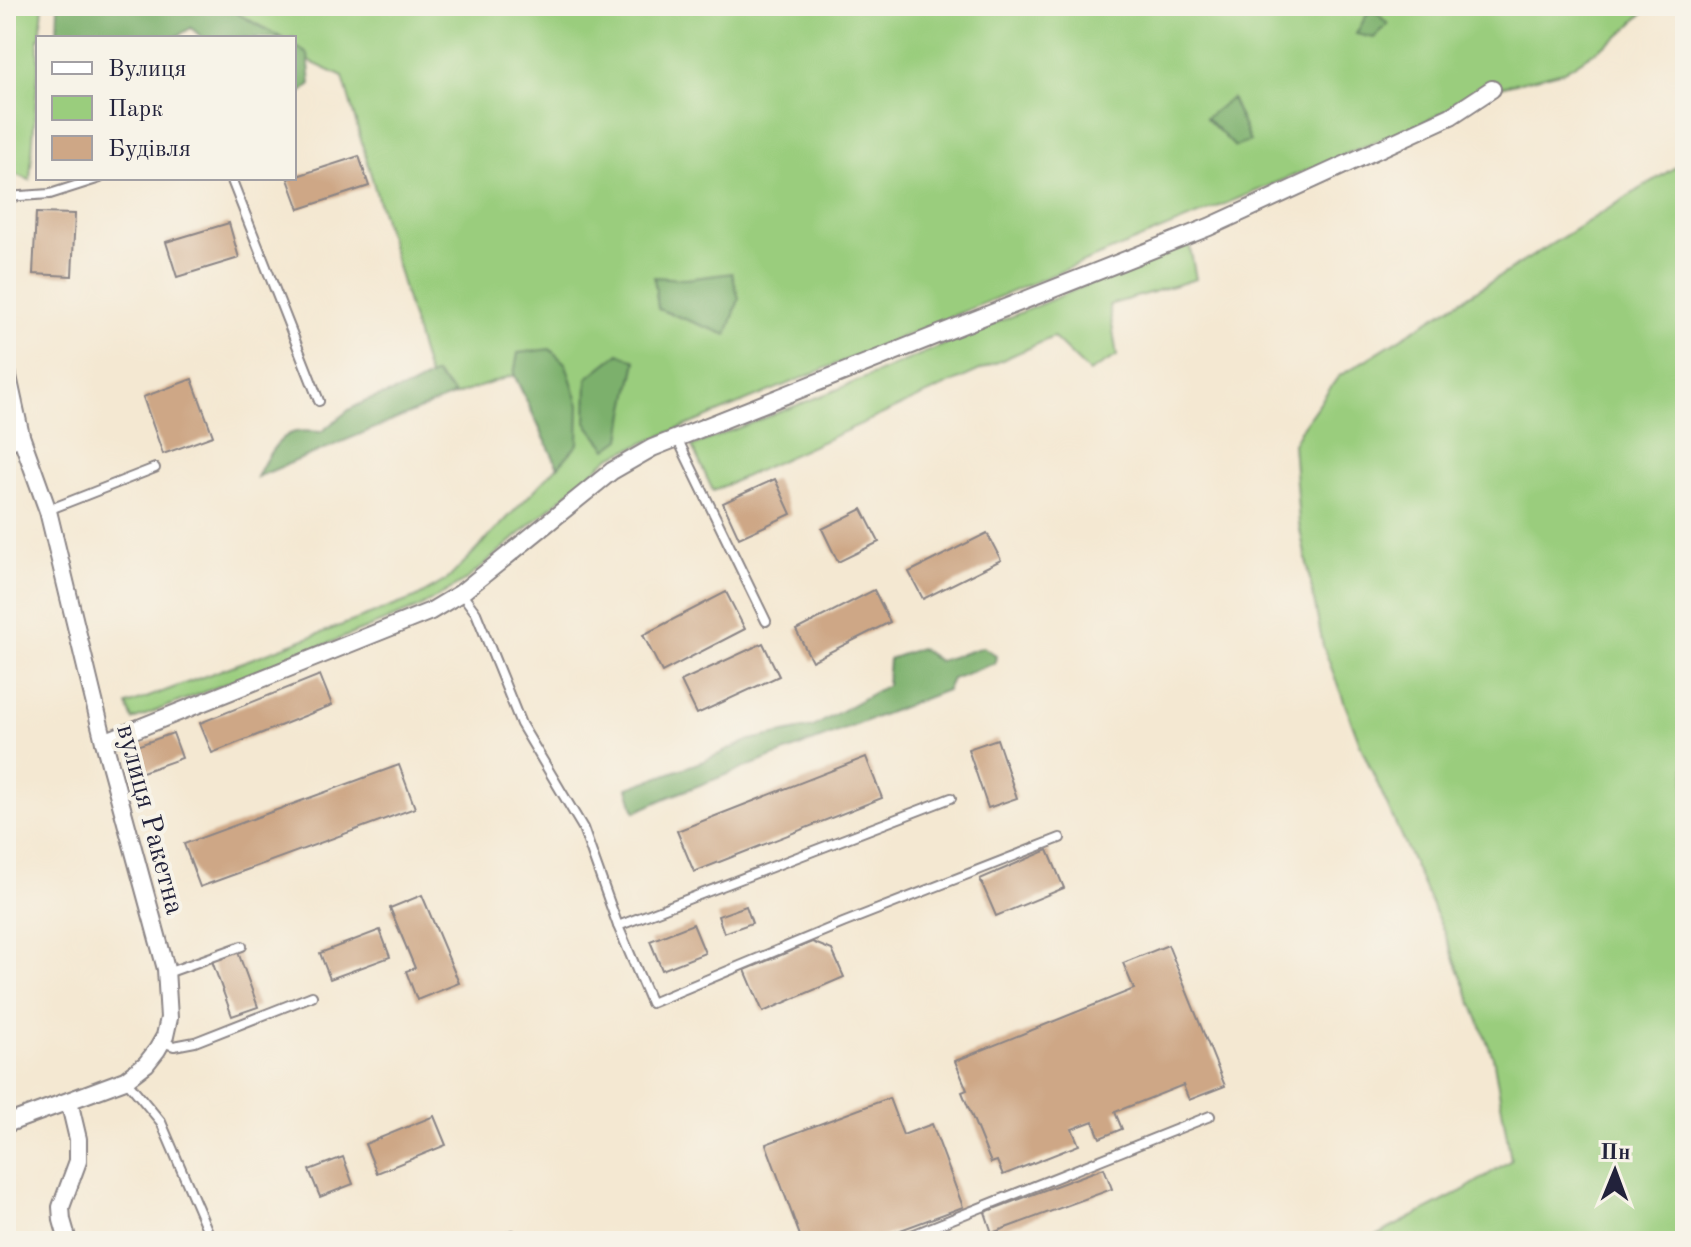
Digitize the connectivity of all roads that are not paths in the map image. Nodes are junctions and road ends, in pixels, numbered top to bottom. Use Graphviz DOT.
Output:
graph roads {
  1 [pos="1492,89"];
  2 [pos="94,180"];
  3 [pos="232,180"];
  4 [pos="6,197"];
  5 [pos="7,375"];
  6 [pos="319,401"];
  7 [pos="677,438"];
  8 [pos="13,440"];
  9 [pos="155,468"];
  10 [pos="48,511"];
  11 [pos="461,593"];
  12 [pos="766,621"];
  13 [pos="104,742"];
  14 [pos="951,798"];
  15 [pos="1060,838"];
  16 [pos="618,926"];
  17 [pos="242,946"];
  18 [pos="166,974"];
  19 [pos="312,996"];
  20 [pos="162,1042"];
  21 [pos="125,1080"];
  22 [pos="69,1101"];
  23 [pos="1210,1116"];
  24 [pos="6,1124"];
  25 [pos="68,1241"];
  26 [pos="212,1241"];
  27 [pos="498,1241"];
  28 [pos="515,1241"];
  29 [pos="897,1241"];
  1 -- 7 [label="street"];
  2 -- 4 [label="lane"];
  3 -- 6 [label="lane"];
  5 -- 8 [label="street, вулиця Ракетна"];
  7 -- 11 [label="street"];
  7 -- 12 [label="lane"];
  8 -- 10 [label="street, вулиця Ракетна"];
  9 -- 10 [label="lane"];
  10 -- 13 [label="street, вулиця Ракетна"];
  11 -- 13 [label="street"];
  11 -- 16 [label="lane"];
  13 -- 18 [label="street, вулиця Ракетна"];
  14 -- 16 [label="lane"];
  15 -- 16 [label="lane"];
  17 -- 18 [label="lane"];
  18 -- 20 [label="street, вулиця Ракетна"];
  19 -- 20 [label="lane"];
  20 -- 21 [label="street"];
  21 -- 22 [label="street"];
  21 -- 26 [label="lane"];
  22 -- 24 [label="street"];
  22 -- 25 [label="street"];
  23 -- 29 [label="lane"];
  27 -- 28 [label="lane"];
}
